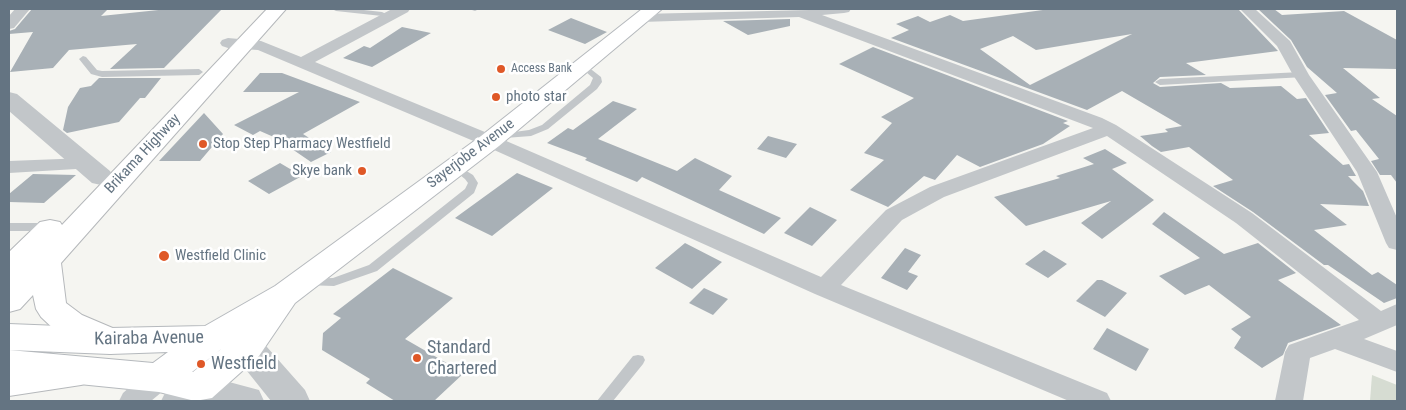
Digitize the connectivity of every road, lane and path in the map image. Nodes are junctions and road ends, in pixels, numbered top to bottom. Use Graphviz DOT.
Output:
graph roads {
  1 [pos="23,9"];
  2 [pos="260,9"];
  3 [pos="277,9"];
  4 [pos="336,9"];
  5 [pos="403,9"];
  6 [pos="694,9"];
  7 [pos="844,9"];
  8 [pos="1247,9"];
  9 [pos="809,11"];
  10 [pos="382,14"];
  11 [pos="654,15"];
  12 [pos="9,25"];
  13 [pos="236,43"];
  14 [pos="84,59"];
  15 [pos="301,63"];
  16 [pos="199,72"];
  17 [pos="1301,76"];
  18 [pos="1160,82"];
  19 [pos="9,99"];
  20 [pos="1109,129"];
  21 [pos="493,139"];
  22 [pos="9,167"];
  23 [pos="94,171"];
  24 [pos="9,227"];
  25 [pos="51,228"];
  26 [pos="1397,243"];
  27 [pos="46,259"];
  28 [pos="9,270"];
  29 [pos="293,288"];
  30 [pos="824,288"];
  31 [pos="9,300"];
  32 [pos="1389,318"];
  33 [pos="9,337"];
  34 [pos="213,337"];
  35 [pos="1334,338"];
  36 [pos="110,341"];
  37 [pos="247,347"];
  38 [pos="638,360"];
  39 [pos="1397,362"];
  40 [pos="9,364"];
  41 [pos="81,370"];
  42 [pos="9,382"];
  43 [pos="177,389"];
  44 [pos="133,401"];
  45 [pos="246,401"];
  46 [pos="292,401"];
  47 [pos="604,401"];
  48 [pos="1097,401"];
  49 [pos="1289,401"];
  1 -- 12 [label="street"];
  2 -- 13 [label="main road, Brikama Highway"];
  3 -- 13 [label="main road, Brikama Highway"];
  4 -- 10 [label="lane"];
  5 -- 15 [label="street"];
  6 -- 11 [label="street"];
  7 -- 9 [label="street"];
  8 -- 17 [label="street"];
  9 -- 11 [label="street"];
  9 -- 20 [label="street"];
  11 -- 21 [label="main road, Sayerjobe Avenue"];
  13 -- 15 [label="street"];
  13 -- 16 [label="main road, Brikama Highway"];
  13 -- 27 [label="main road, Brikama Highway"];
  14 -- 16 [label="lane"];
  15 -- 21 [label="street"];
  16 -- 23 [label="main road, Brikama Highway"];
  17 -- 18 [label="lane"];
  17 -- 26 [label="street"];
  19 -- 23 [label="street"];
  20 -- 30 [label="street"];
  20 -- 32 [label="street"];
  21 -- 29 [label="main road, Sayerjobe Avenue"];
  21 -- 30 [label="street"];
  22 -- 23 [label="street"];
  23 -- 25 [label="main road, Brikama Highway"];
  24 -- 25 [label="lane"];
  25 -- 28 [label="main road, Brikama Highway"];
  27 -- 31 [label="main road, Brikama Highway"];
  27 -- 36 [label="main road"];
  29 -- 34 [label="main road, Sayerjobe Avenue"];
  29 -- 37 [label="main road, Sayerjobe Avenue"];
  30 -- 48 [label="street"];
  32 -- 35 [label="street"];
  33 -- 36 [label="main road, Kairaba Avenue"];
  34 -- 36 [label="main road, Kairaba Avenue"];
  34 -- 37 [label="main road, Kairaba Avenue"];
  34 -- 43 [label="main road, Sayerjobe Avenue"];
  35 -- 39 [label="street"];
  35 -- 49 [label="street"];
  37 -- 43 [label="main road, Sayerjobe Avenue"];
  37 -- 46 [label="street"];
  38 -- 47 [label="lane"];
  40 -- 41 [label="main road, Kairaba Avenue"];
  41 -- 42 [label="main road"];
  41 -- 43 [label="main road, Kairaba Avenue"];
  43 -- 44 [label="street"];
  43 -- 45 [label="street, Kairaba Avenue"];
}
